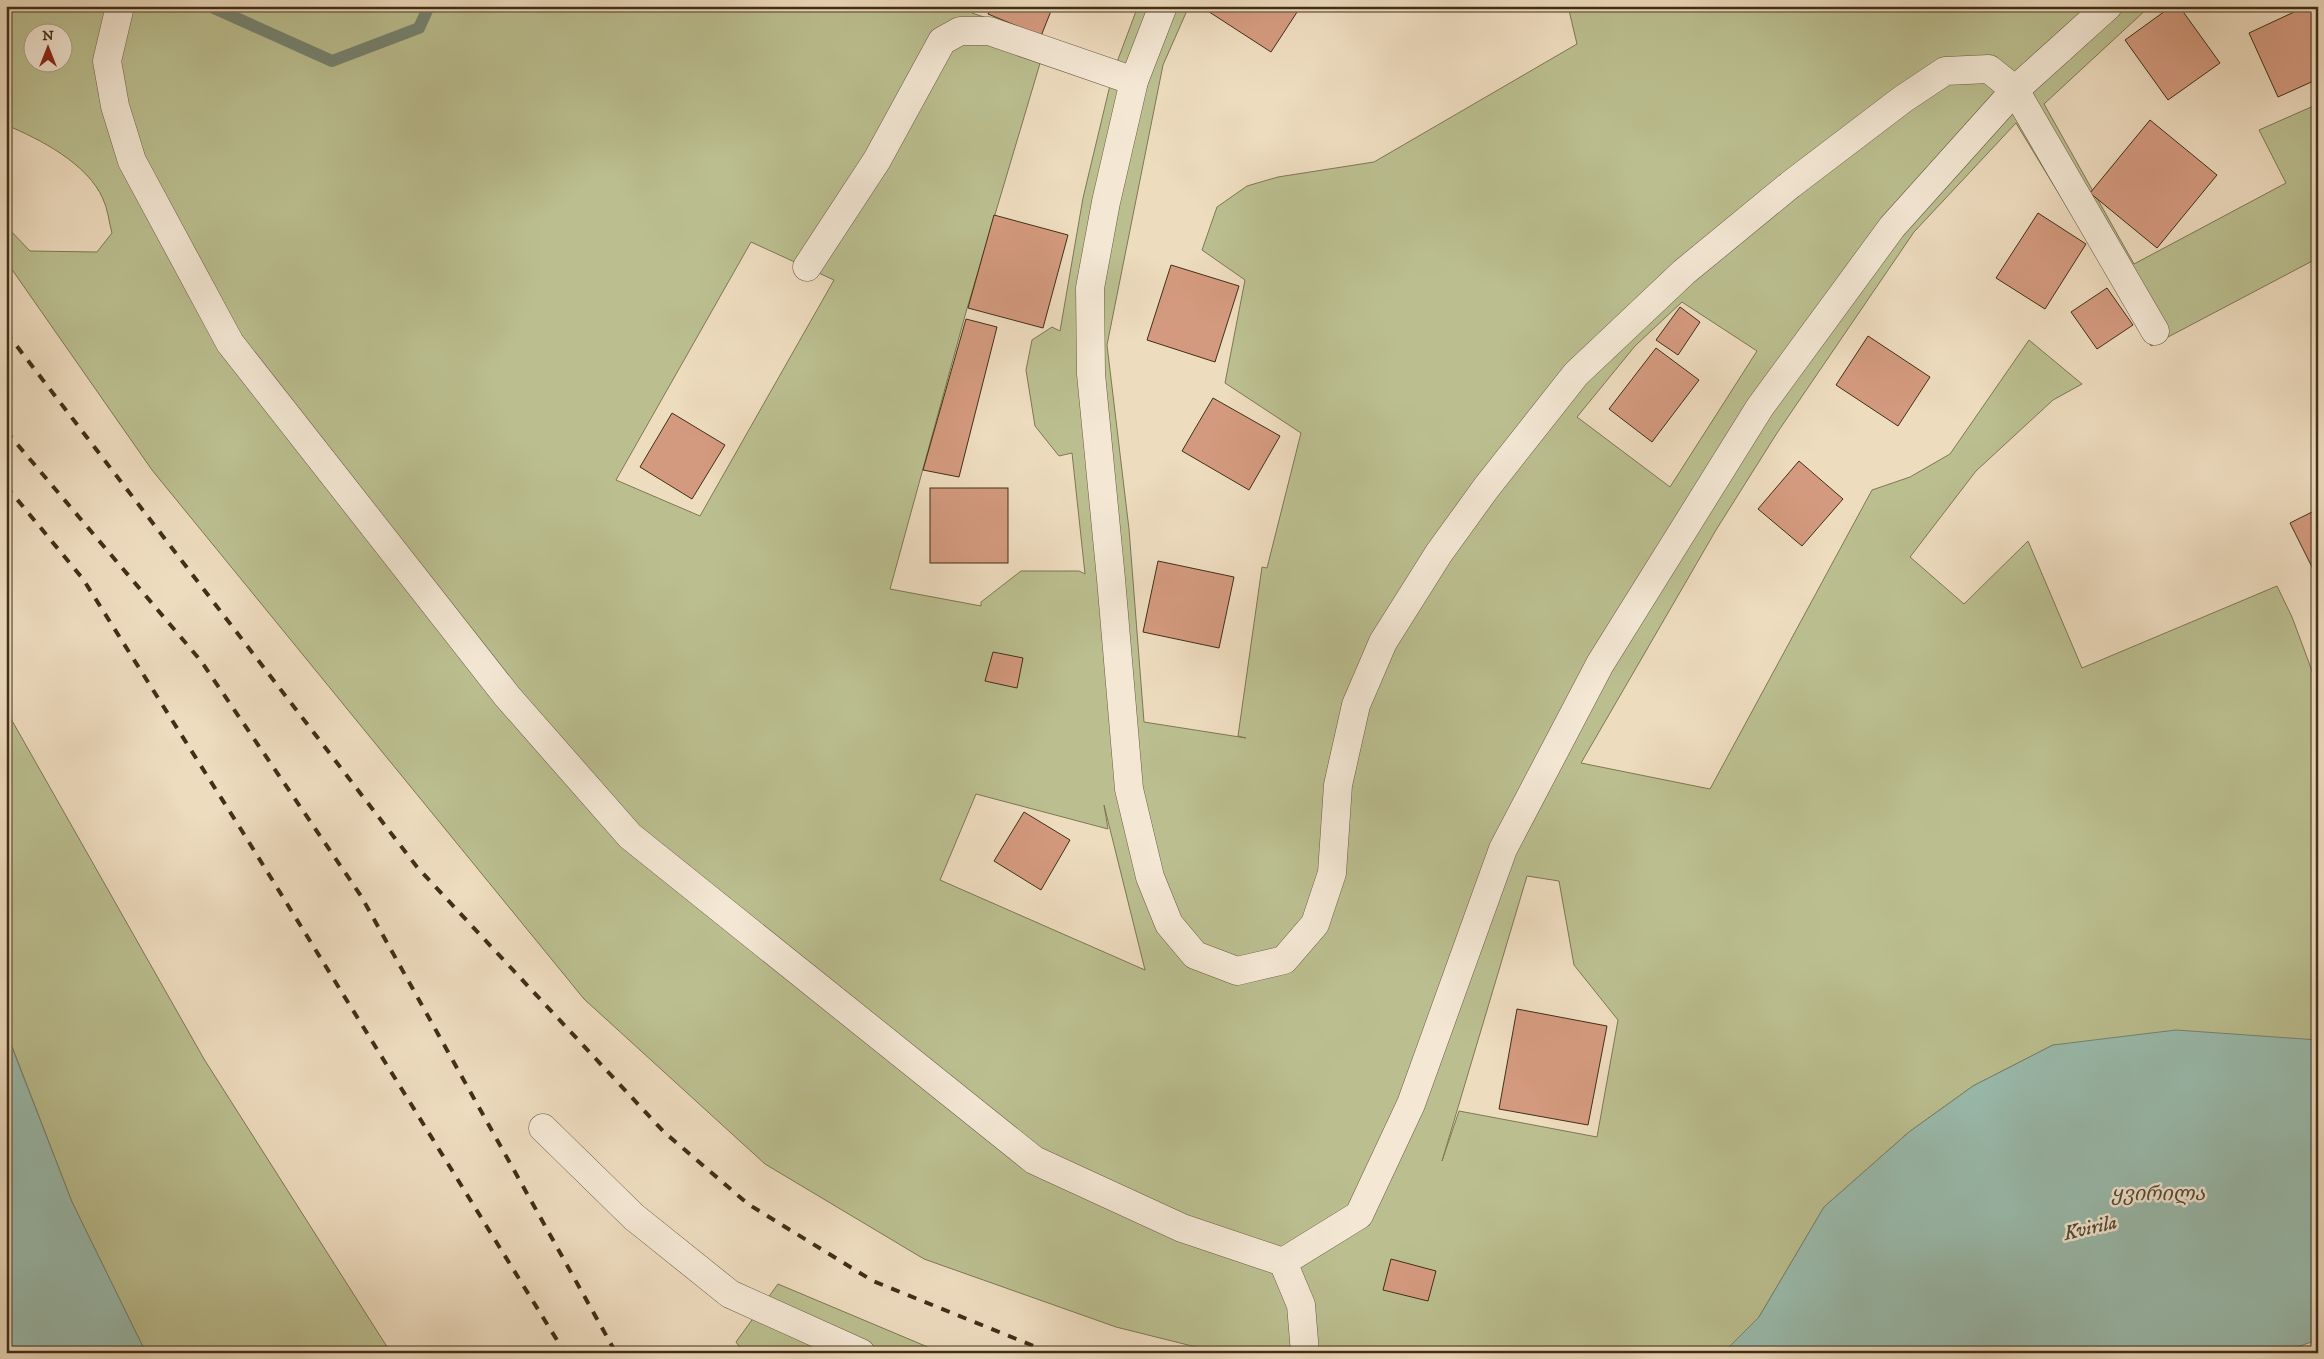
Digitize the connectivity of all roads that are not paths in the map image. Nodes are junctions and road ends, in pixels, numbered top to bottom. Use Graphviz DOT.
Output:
graph roads {
  1 [pos="120,6"];
  2 [pos="1163,6"];
  3 [pos="2108,6"];
  4 [pos="1134,81"];
  5 [pos="2015,90"];
  6 [pos="807,267"];
  7 [pos="2155,331"];
  8 [pos="543,1128"];
  9 [pos="1283,1262"];
  10 [pos="861,1353"];
  11 [pos="1305,1353"];
  1 -- 9 [label="street"];
  2 -- 4 [label="street"];
  3 -- 5 [label="street"];
  4 -- 5 [label="street"];
  4 -- 6 [label="street"];
  5 -- 7 [label="street"];
  5 -- 9 [label="street"];
  8 -- 10 [label="street"];
  9 -- 11 [label="street"];
}
